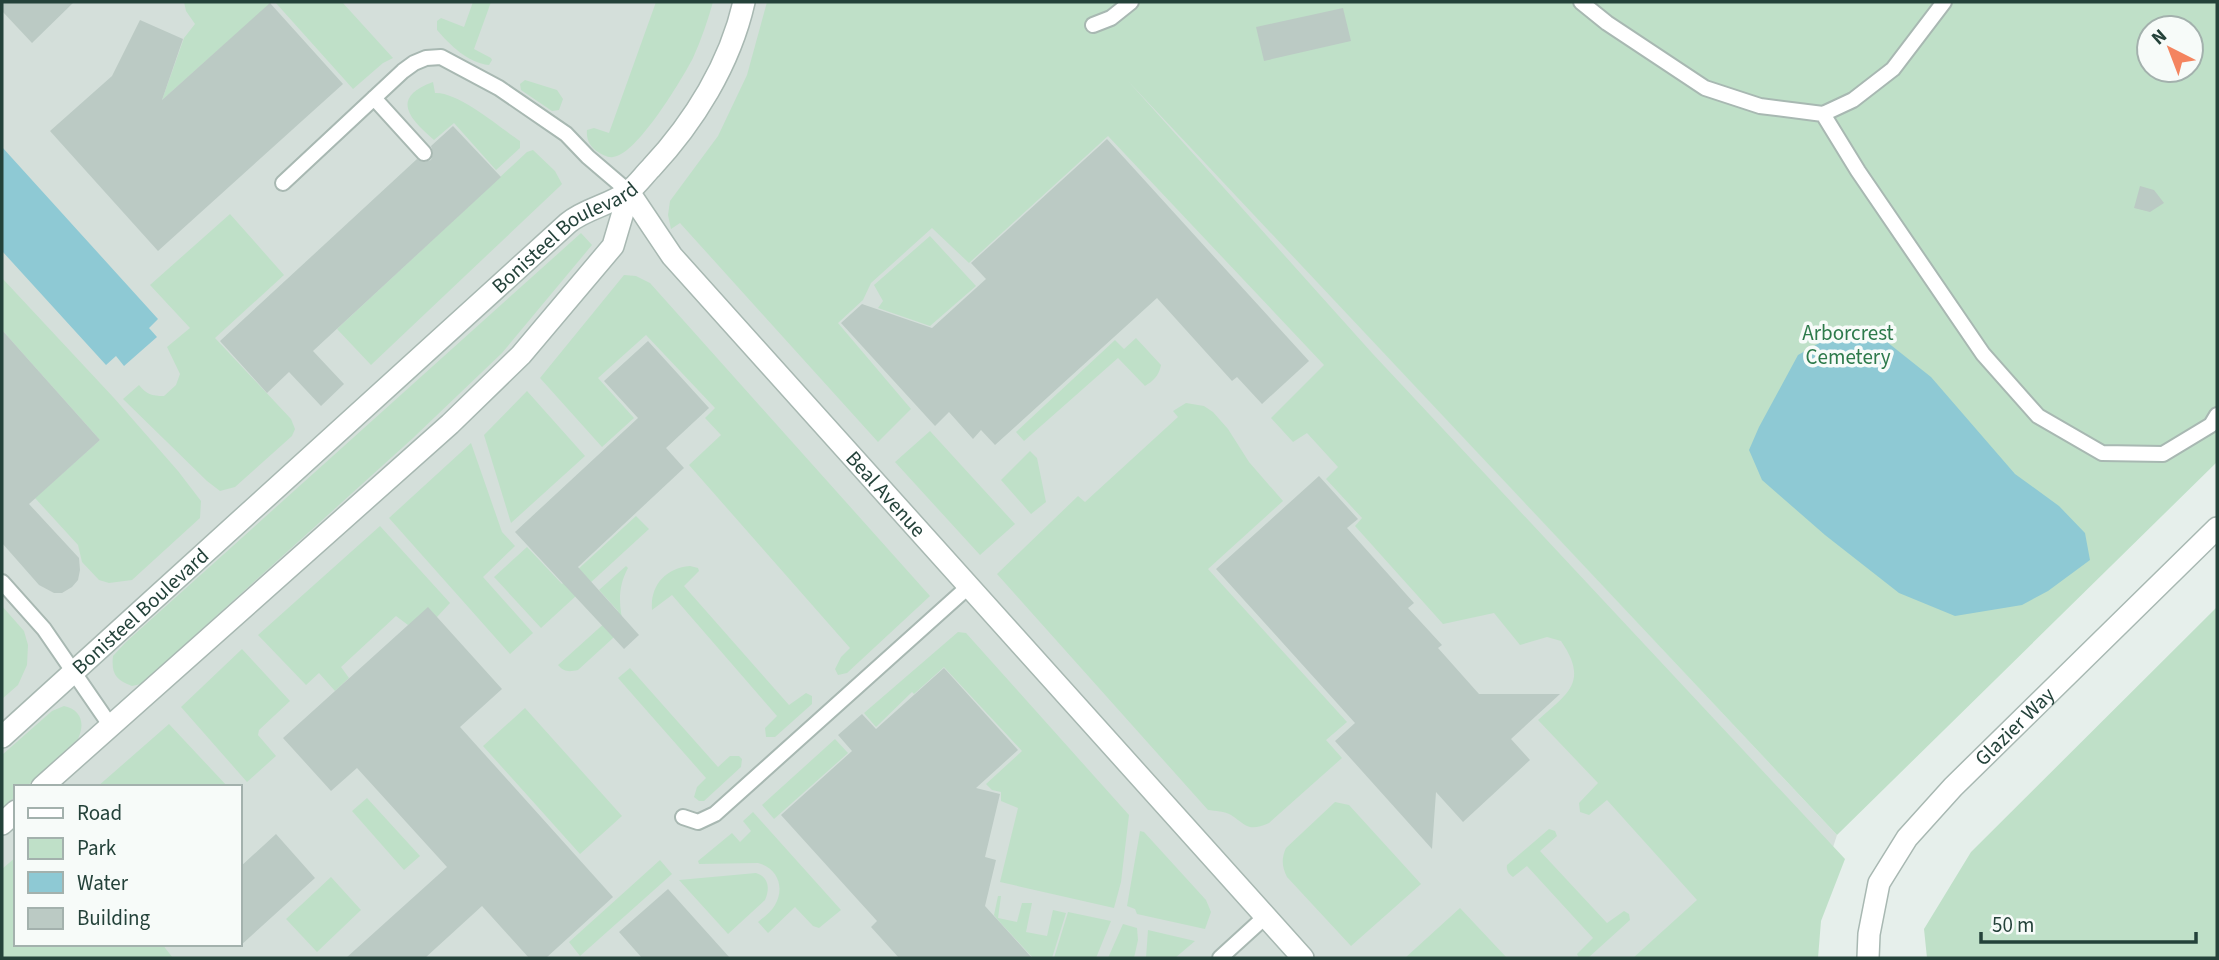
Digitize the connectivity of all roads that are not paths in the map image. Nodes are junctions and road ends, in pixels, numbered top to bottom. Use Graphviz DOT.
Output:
graph roads {
  1 [pos="744,2"];
  2 [pos="1131,2"];
  3 [pos="1580,2"];
  4 [pos="1944,2"];
  5 [pos="1093,25"];
  6 [pos="374,98"];
  7 [pos="1823,114"];
  8 [pos="424,153"];
  9 [pos="283,183"];
  10 [pos="629,192"];
  11 [pos="2217,415"];
  12 [pos="2217,528"];
  13 [pos="2,582"];
  14 [pos="968,587"];
  15 [pos="74,673"];
  16 [pos="110,725"];
  17 [pos="2,737"];
  18 [pos="44,785"];
  19 [pos="683,817"];
  20 [pos="1266,916"];
  21 [pos="1220,958"];
  22 [pos="1303,958"];
  23 [pos="1868,958"];
  1 -- 10 [label="street"];
  2 -- 5 [label="lane"];
  3 -- 7 [label="lane"];
  4 -- 7 [label="lane"];
  6 -- 8 [label="lane"];
  6 -- 9 [label="lane"];
  6 -- 10 [label="lane"];
  7 -- 11 [label="lane"];
  10 -- 14 [label="street, Beal Avenue"];
  10 -- 15 [label="street, Bonisteel Boulevard"];
  10 -- 16 [label="street, Bonisteel Boulevard"];
  12 -- 23 [label="street, Glazier Way"];
  13 -- 15 [label="lane"];
  14 -- 19 [label="lane"];
  14 -- 20 [label="street, Beal Avenue"];
  15 -- 16 [label="lane"];
  15 -- 17 [label="street, Bonisteel Boulevard"];
  16 -- 18 [label="street, Bonisteel Boulevard"];
  20 -- 21 [label="lane"];
  20 -- 22 [label="street, Beal Avenue"];
}
